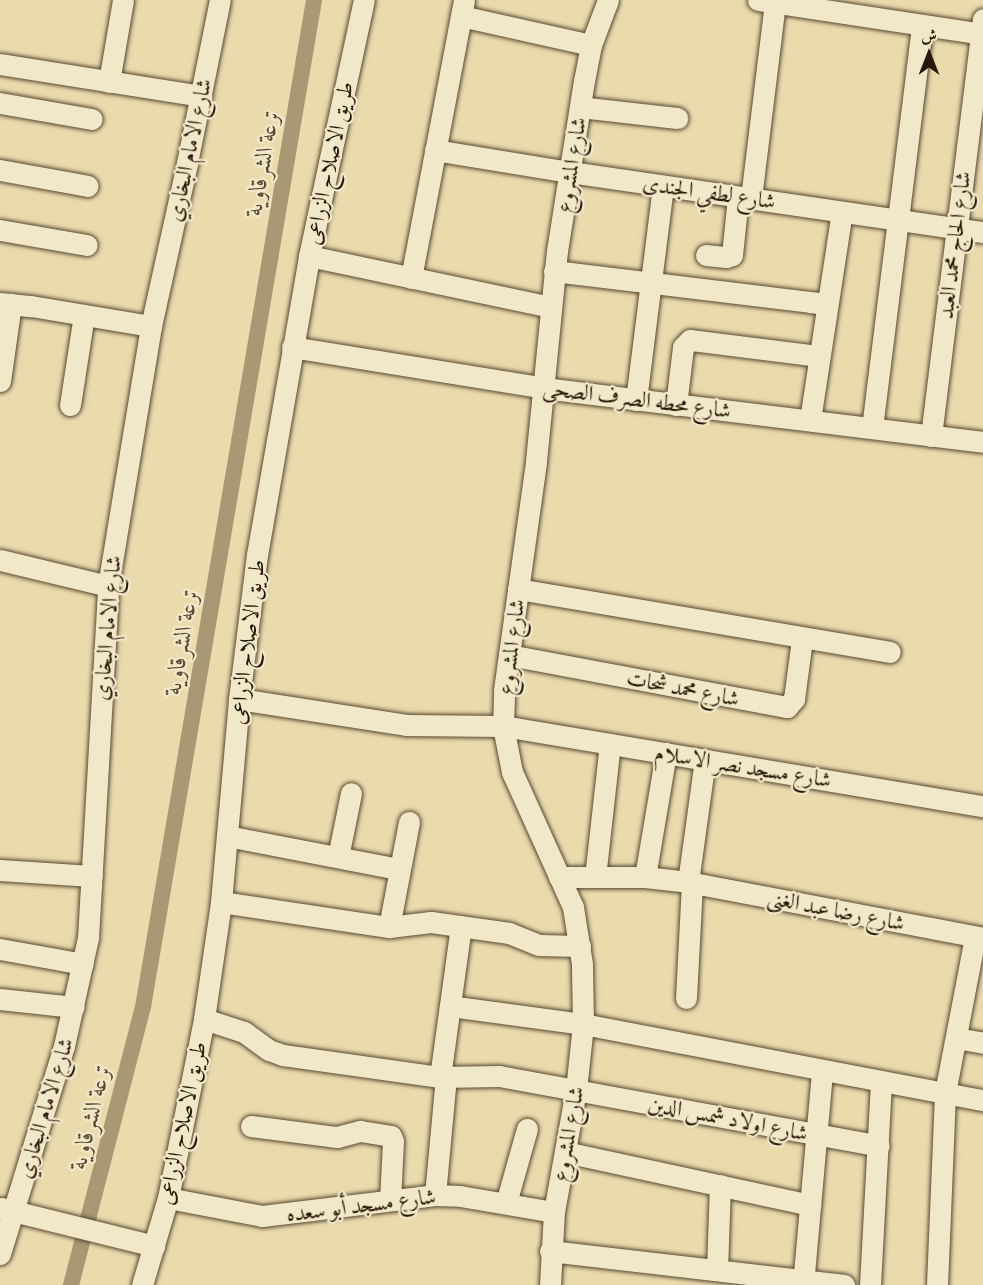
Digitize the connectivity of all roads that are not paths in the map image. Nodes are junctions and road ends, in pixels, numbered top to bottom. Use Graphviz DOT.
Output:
graph roads {
  1 [pos="123,0"];
  2 [pos="220,0"];
  3 [pos="364,0"];
  4 [pos="608,0"];
  5 [pos="766,1"];
  6 [pos="463,8"];
  7 [pos="922,25"];
  8 [pos="982,29"];
  9 [pos="591,45"];
  10 [pos="0,64"];
  11 [pos="109,82"];
  12 [pos="201,96"];
  13 [pos="0,103"];
  14 [pos="580,107"];
  15 [pos="677,118"];
  16 [pos="92,119"];
  17 [pos="435,150"];
  18 [pos="0,170"];
  19 [pos="570,172"];
  20 [pos="88,186"];
  21 [pos="663,186"];
  22 [pos="744,197"];
  23 [pos="842,212"];
  24 [pos="897,220"];
  25 [pos="956,228"];
  26 [pos="0,230"];
  27 [pos="983,232"];
  28 [pos="87,245"];
  29 [pos="706,255"];
  30 [pos="309,256"];
  31 [pos="554,271"];
  32 [pos="411,278"];
  33 [pos="651,283"];
  34 [pos="6,304"];
  35 [pos="827,304"];
  36 [pos="550,307"];
  37 [pos="84,315"];
  38 [pos="150,326"];
  39 [pos="292,347"];
  40 [pos="819,356"];
  41 [pos="0,381"];
  42 [pos="544,388"];
  43 [pos="636,400"];
  44 [pos="70,405"];
  45 [pos="676,405"];
  46 [pos="810,420"];
  47 [pos="872,428"];
  48 [pos="931,435"];
  49 [pos="983,442"];
  50 [pos="0,560"];
  51 [pos="108,586"];
  52 [pos="518,589"];
  53 [pos="802,639"];
  54 [pos="890,652"];
  55 [pos="509,655"];
  56 [pos="239,699"];
  57 [pos="503,726"];
  58 [pos="610,744"];
  59 [pos="666,753"];
  60 [pos="705,760"];
  61 [pos="351,793"];
  62 [pos="983,806"];
  63 [pos="408,822"];
  64 [pos="227,836"];
  65 [pos="338,857"];
  66 [pos="399,869"];
  67 [pos="0,870"];
  68 [pos="92,876"];
  69 [pos="595,876"];
  70 [pos="559,877"];
  71 [pos="645,877"];
  72 [pos="690,882"];
  73 [pos="221,902"];
  74 [pos="460,926"];
  75 [pos="389,927"];
  76 [pos="979,938"];
  77 [pos="580,946"];
  78 [pos="0,949"];
  79 [pos="83,964"];
  80 [pos="686,998"];
  81 [pos="0,999"];
  82 [pos="450,1006"];
  83 [pos="74,1007"];
  84 [pos="204,1018"];
  85 [pos="583,1024"];
  86 [pos="956,1038"];
  87 [pos="983,1043"];
  88 [pos="822,1071"];
  89 [pos="443,1077"];
  90 [pos="881,1082"];
  91 [pos="576,1090"];
  92 [pos="945,1093"];
  93 [pos="983,1100"];
  94 [pos="251,1126"];
  95 [pos="527,1129"];
  96 [pos="816,1135"];
  97 [pos="879,1146"];
  98 [pos="565,1152"];
  99 [pos="720,1185"];
  100 [pos="435,1195"];
  101 [pos="168,1198"];
  102 [pos="390,1200"];
  103 [pos="506,1203"];
  104 [pos="810,1204"];
  105 [pos="7,1209"];
  106 [pos="554,1212"];
  107 [pos="154,1246"];
  108 [pos="550,1251"];
  109 [pos="0,1254"];
  110 [pos="717,1270"];
  111 [pos="803,1283"];
  112 [pos="142,1285"];
  113 [pos="550,1285"];
  114 [pos="844,1285"];
  115 [pos="870,1285"];
  116 [pos="937,1285"];
  1 -- 11 [label="street"];
  2 -- 12 [label="street, شارع الامام البخاري"];
  3 -- 30 [label="street, طريق الاصلاح الزراعى"];
  4 -- 9 [label="street, شارع المشروع"];
  5 -- 7 [label="street"];
  5 -- 22 [label="street"];
  6 -- 9 [label="street"];
  6 -- 17 [label="street"];
  7 -- 8 [label="street"];
  7 -- 24 [label="street"];
  8 -- 25 [label="street, شارع الحاج محمد العبد"];
  9 -- 14 [label="street, شارع المشروع"];
  10 -- 11 [label="street"];
  11 -- 12 [label="street"];
  12 -- 38 [label="street, شارع الامام البخاري"];
  13 -- 16 [label="street"];
  14 -- 15 [label="street"];
  14 -- 19 [label="street, شارع المشروع"];
  17 -- 19 [label="street, شارع لطفي الجندى"];
  17 -- 32 [label="street"];
  18 -- 20 [label="street"];
  19 -- 21 [label="street, شارع لطفي الجندى"];
  19 -- 31 [label="street, شارع المشروع"];
  21 -- 22 [label="street, شارع لطفي الجندى"];
  21 -- 33 [label="street"];
  22 -- 23 [label="street, شارع لطفي الجندى"];
  22 -- 29 [label="street"];
  23 -- 24 [label="street, شارع لطفي الجندى"];
  23 -- 35 [label="street"];
  24 -- 25 [label="street, شارع لطفي الجندى"];
  24 -- 47 [label="street"];
  25 -- 27 [label="street, شارع لطفي الجندى"];
  25 -- 48 [label="street, شارع الحاج محمد العبد"];
  26 -- 28 [label="street"];
  30 -- 32 [label="street"];
  30 -- 39 [label="street, طريق الاصلاح الزراعى"];
  31 -- 33 [label="street"];
  31 -- 36 [label="street, شارع المشروع"];
  32 -- 36 [label="street"];
  33 -- 35 [label="street"];
  33 -- 43 [label="street"];
  34 -- 37 [label="street"];
  34 -- 41 [label="street"];
  35 -- 40 [label="street"];
  36 -- 42 [label="street, شارع المشروع"];
  37 -- 38 [label="street"];
  37 -- 44 [label="street"];
  38 -- 51 [label="street, شارع الامام البخاري"];
  39 -- 42 [label="street, شارع محطه الصرف الصحى"];
  39 -- 56 [label="street, طريق الاصلاح الزراعى"];
  40 -- 45 [label="street"];
  40 -- 46 [label="street"];
  42 -- 43 [label="street, شارع محطه الصرف الصحى"];
  42 -- 52 [label="street, شارع المشروع"];
  43 -- 45 [label="street, شارع محطه الصرف الصحى"];
  45 -- 46 [label="street, شارع محطه الصرف الصحى"];
  46 -- 47 [label="street, شارع محطه الصرف الصحى"];
  47 -- 48 [label="street, شارع محطه الصرف الصحى"];
  48 -- 49 [label="street, شارع محطه الصرف الصحى"];
  50 -- 51 [label="street"];
  51 -- 68 [label="street, شارع الامام البخاري"];
  52 -- 53 [label="street"];
  52 -- 55 [label="street, شارع المشروع"];
  53 -- 54 [label="street"];
  53 -- 55 [label="street, شارع محمد شحات"];
  55 -- 57 [label="street, شارع المشروع"];
  56 -- 57 [label="street, شارع مسجد نصر الاسلام"];
  56 -- 64 [label="street, طريق الاصلاح الزراعى"];
  57 -- 58 [label="street, شارع مسجد نصر الاسلام"];
  57 -- 70 [label="street, شارع المشروع"];
  58 -- 59 [label="street, شارع مسجد نصر الاسلام"];
  58 -- 69 [label="street"];
  59 -- 60 [label="street, شارع مسجد نصر الاسلام"];
  59 -- 71 [label="street"];
  60 -- 62 [label="street, شارع مسجد نصر الاسلام"];
  60 -- 72 [label="street"];
  61 -- 65 [label="street"];
  63 -- 66 [label="street"];
  64 -- 65 [label="street"];
  64 -- 73 [label="street, طريق الاصلاح الزراعى"];
  65 -- 66 [label="street"];
  66 -- 75 [label="street"];
  67 -- 68 [label="street"];
  68 -- 79 [label="street, شارع الامام البخاري"];
  69 -- 70 [label="street, شارع رضا عبد الغنى"];
  69 -- 71 [label="street, شارع رضا عبد الغنى"];
  70 -- 77 [label="street, شارع المشروع"];
  71 -- 72 [label="street, شارع رضا عبد الغنى"];
  72 -- 76 [label="street, شارع رضا عبد الغنى"];
  72 -- 80 [label="street"];
  73 -- 75 [label="street"];
  73 -- 84 [label="street, طريق الاصلاح الزراعى"];
  74 -- 75 [label="street"];
  74 -- 77 [label="street"];
  74 -- 82 [label="street"];
  76 -- 86 [label="street"];
  77 -- 85 [label="street, شارع المشروع"];
  78 -- 79 [label="street"];
  79 -- 83 [label="street, شارع الامام البخاري"];
  81 -- 83 [label="street"];
  82 -- 85 [label="street"];
  82 -- 89 [label="street"];
  83 -- 105 [label="street, شارع الامام البخاري"];
  84 -- 89 [label="street, شارع اولاد شمس الدين"];
  84 -- 101 [label="street, طريق الاصلاح الزراعى"];
  85 -- 88 [label="street"];
  85 -- 91 [label="street, شارع المشروع"];
  86 -- 87 [label="street"];
  86 -- 92 [label="street"];
  88 -- 90 [label="street"];
  88 -- 96 [label="street"];
  89 -- 91 [label="street, شارع اولاد شمس الدين"];
  89 -- 100 [label="street"];
  90 -- 92 [label="street"];
  90 -- 97 [label="street"];
  91 -- 96 [label="street, شارع اولاد شمس الدين"];
  91 -- 98 [label="street, شارع المشروع"];
  92 -- 93 [label="street"];
  92 -- 116 [label="street"];
  94 -- 102 [label="street"];
  95 -- 103 [label="street"];
  96 -- 97 [label="street, شارع اولاد شمس الدين"];
  96 -- 104 [label="street"];
  97 -- 115 [label="street"];
  98 -- 99 [label="street"];
  98 -- 106 [label="street, شارع المشروع"];
  99 -- 104 [label="street"];
  99 -- 110 [label="street"];
  100 -- 102 [label="street, شارع مسجد أبو سعده"];
  100 -- 103 [label="street, شارع مسجد أبو سعده"];
  101 -- 102 [label="street, شارع مسجد أبو سعده"];
  101 -- 107 [label="street, طريق الاصلاح الزراعى"];
  103 -- 106 [label="street, شارع مسجد أبو سعده"];
  104 -- 111 [label="street"];
  105 -- 107 [label="street"];
  105 -- 109 [label="street, شارع الامام البخاري"];
  106 -- 108 [label="street, شارع المشروع"];
  107 -- 112 [label="street, طريق الاصلاح الزراعى"];
  108 -- 110 [label="street"];
  108 -- 113 [label="street, شارع المشروع"];
  110 -- 111 [label="street"];
  111 -- 114 [label="street"];
}
